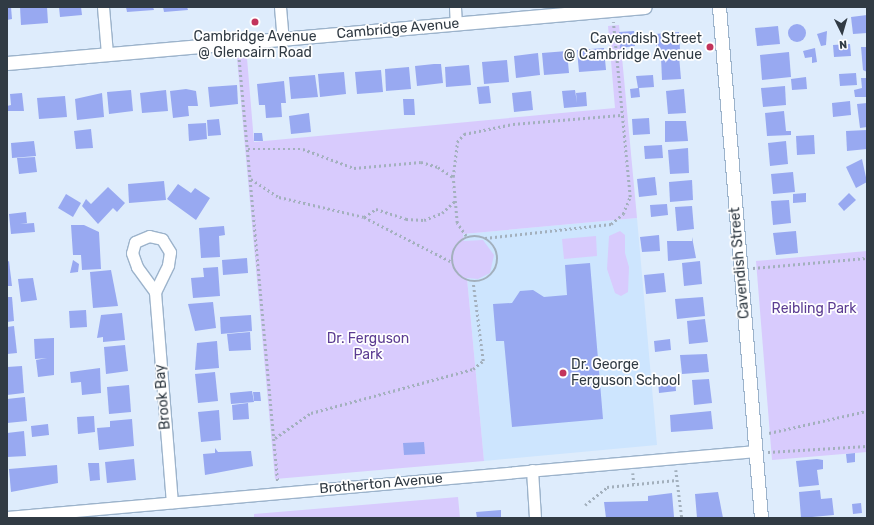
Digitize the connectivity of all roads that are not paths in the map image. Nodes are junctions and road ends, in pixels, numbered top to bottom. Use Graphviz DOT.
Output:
graph roads {
  1 [pos="103,7"];
  2 [pos="280,7"];
  3 [pos="454,7"];
  4 [pos="645,7"];
  5 [pos="719,7"];
  6 [pos="456,24"];
  7 [pos="283,39"];
  8 [pos="107,54"];
  9 [pos="7,63"];
  10 [pos="155,292"];
  11 [pos="756,452"];
  12 [pos="532,470"];
  13 [pos="172,502"];
  14 [pos="7,517"];
  15 [pos="535,518"];
  16 [pos="762,518"];
  1 -- 8 [label="street"];
  2 -- 7 [label="street"];
  3 -- 6 [label="street"];
  4 -- 6 [label="street, Cambridge Avenue"];
  5 -- 11 [label="street, Cavendish Street"];
  6 -- 7 [label="street, Cambridge Avenue"];
  7 -- 8 [label="street, Cambridge Avenue"];
  8 -- 9 [label="street, Cambridge Avenue"];
  10 -- 10 [label="street"];
  10 -- 13 [label="street, Brook Bay"];
  11 -- 12 [label="street, Brotherton Avenue"];
  11 -- 16 [label="street, Cavendish Street"];
  12 -- 13 [label="street, Brotherton Avenue"];
  12 -- 15 [label="street"];
  13 -- 14 [label="street, Brotherton Avenue"];
}
